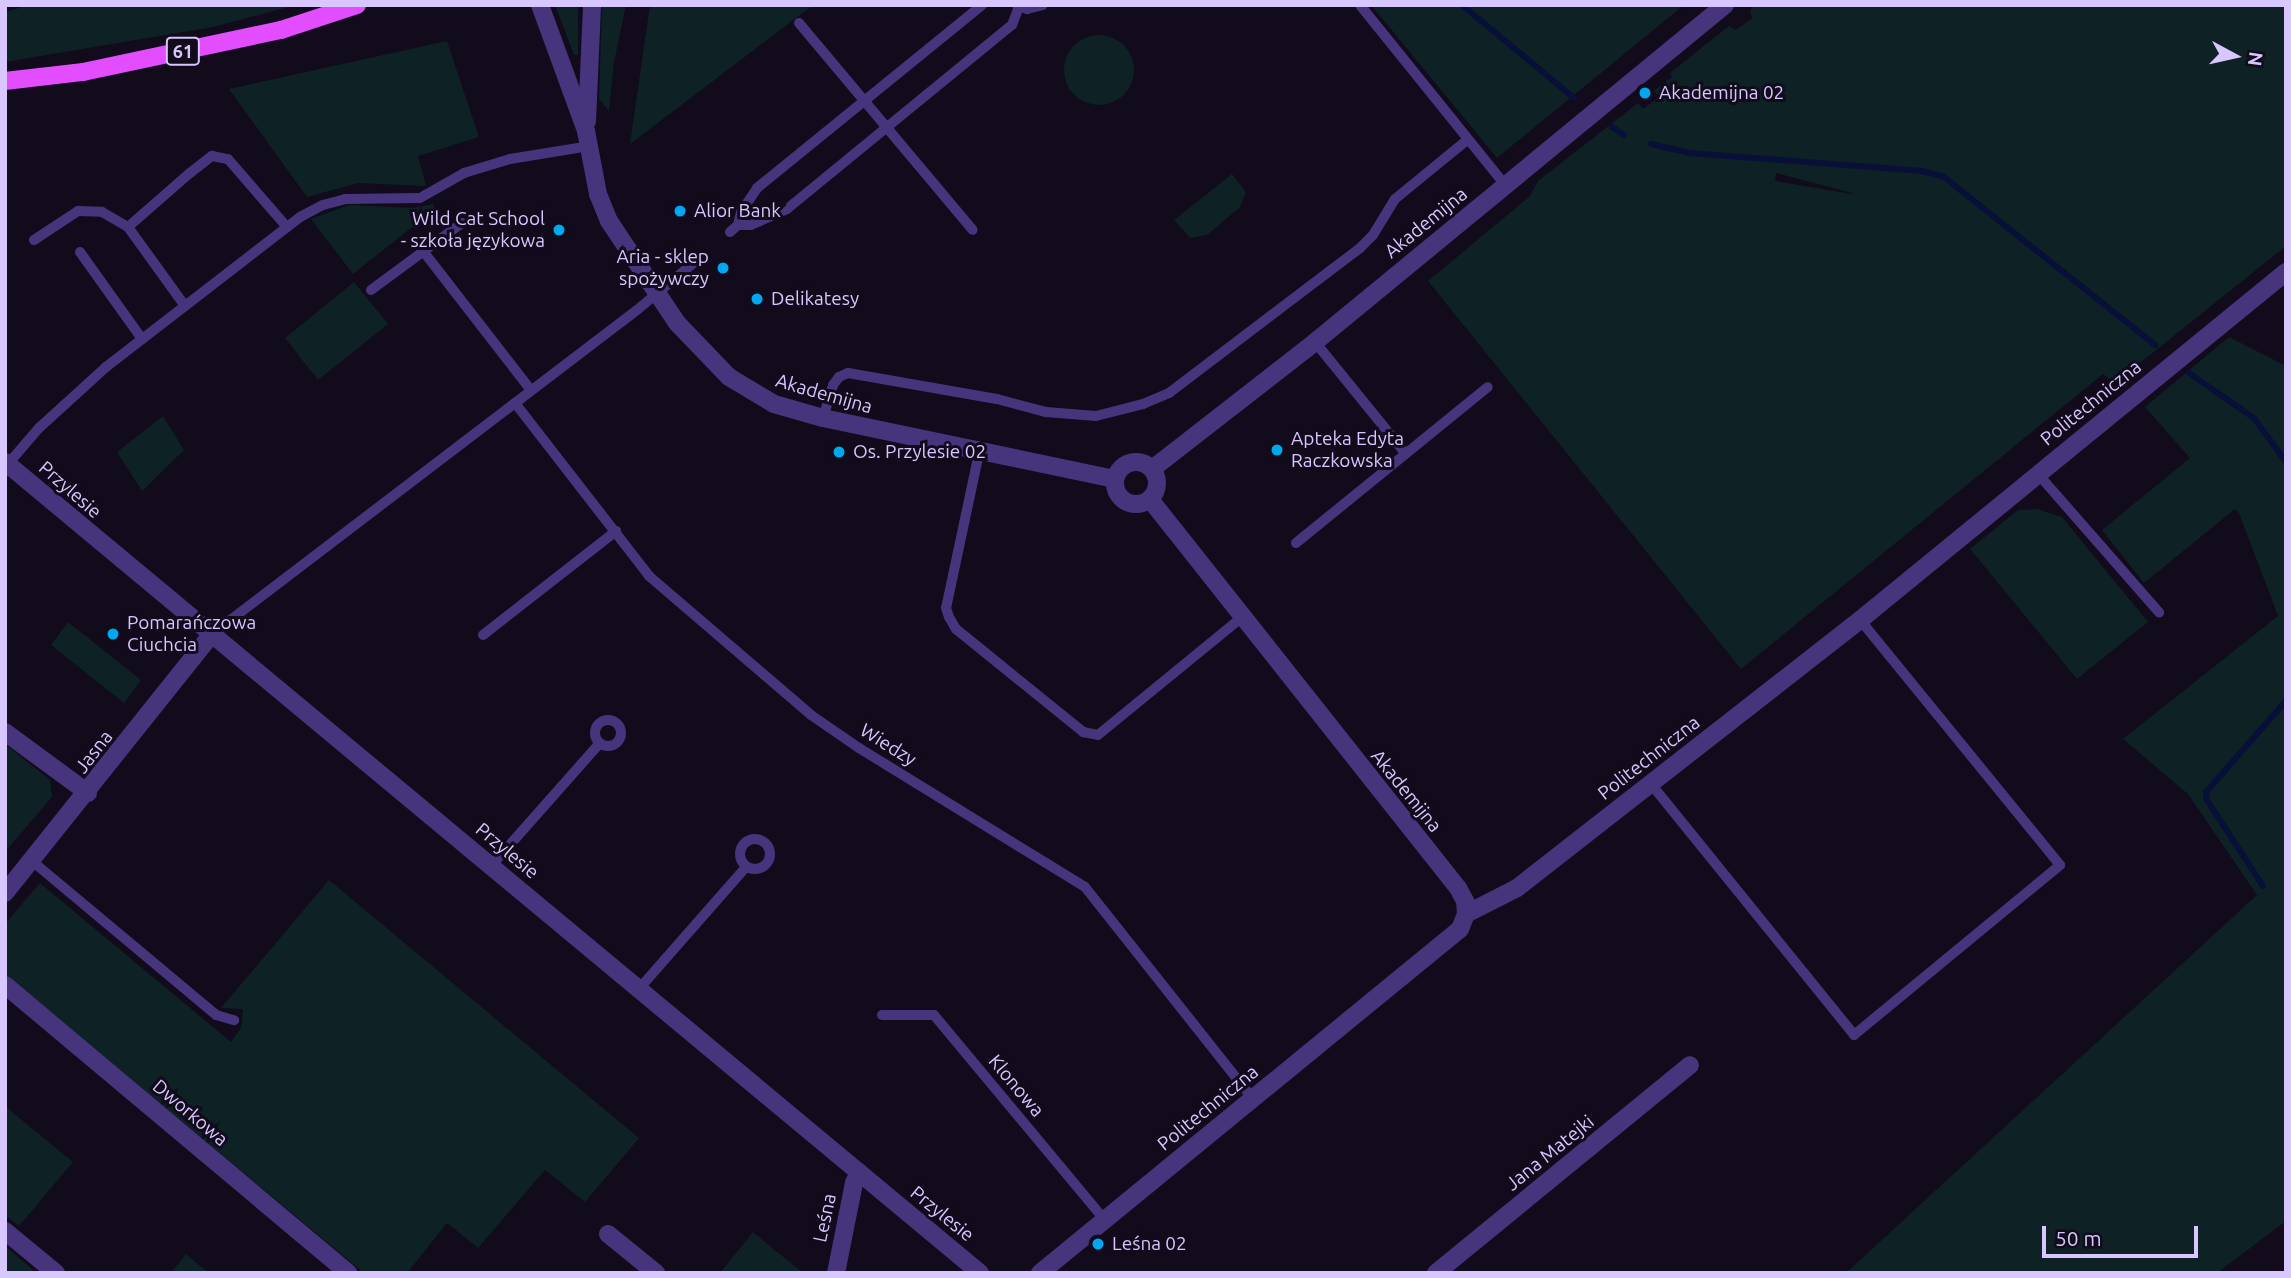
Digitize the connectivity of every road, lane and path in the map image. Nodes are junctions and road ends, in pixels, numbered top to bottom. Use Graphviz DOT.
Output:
graph roads {
  1 [pos="357,5"];
  2 [pos="540,5"];
  3 [pos="592,5"];
  4 [pos="982,5"];
  5 [pos="1043,5"];
  6 [pos="1360,5"];
  7 [pos="1725,5"];
  8 [pos="1018,6"];
  9 [pos="799,23"];
  10 [pos="5,80"];
  11 [pos="863,102"];
  12 [pos="888,126"];
  13 [pos="588,139"];
  14 [pos="1467,139"];
  15 [pos="1505,185"];
  16 [pos="462,223"];
  17 [pos="128,227"];
  18 [pos="287,227"];
  19 [pos="973,230"];
  20 [pos="34,240"];
  21 [pos="423,251"];
  22 [pos="80,252"];
  23 [pos="702,256"];
  24 [pos="2286,272"];
  25 [pos="371,290"];
  26 [pos="655,295"];
  27 [pos="185,306"];
  28 [pos="142,339"];
  29 [pos="1315,342"];
  30 [pos="1488,387"];
  31 [pos="531,390"];
  32 [pos="515,403"];
  33 [pos="823,418"];
  34 [pos="979,453"];
  35 [pos="1406,454"];
  36 [pos="6,463"];
  37 [pos="1152,469"];
  38 [pos="2038,474"];
  39 [pos="1115,479"];
  40 [pos="1150,499"];
  41 [pos="616,531"];
  42 [pos="1296,543"];
  43 [pos="2160,612"];
  44 [pos="1241,618"];
  45 [pos="1860,620"];
  46 [pos="212,634"];
  47 [pos="483,635"];
  48 [pos="5,732"];
  49 [pos="600,743"];
  50 [pos="1651,784"];
  51 [pos="88,793"];
  52 [pos="32,861"];
  53 [pos="492,865"];
  54 [pos="746,867"];
  55 [pos="5,893"];
  56 [pos="1466,914"];
  57 [pos="5,985"];
  58 [pos="638,990"];
  59 [pos="882,1015"];
  60 [pos="234,1020"];
  61 [pos="1690,1065"];
  62 [pos="1253,1099"];
  63 [pos="859,1172"];
  64 [pos="1104,1219"];
  65 [pos="5,1231"];
  66 [pos="608,1234"];
  67 [pos="56,1273"];
  68 [pos="348,1273"];
  69 [pos="656,1273"];
  70 [pos="835,1273"];
  71 [pos="980,1273"];
  72 [pos="1040,1273"];
  73 [pos="1436,1273"];
  1 -- 10 [label="main road, 61"];
  2 -- 13 [label="street, Akademijna"];
  3 -- 13 [label="street, Akademijna"];
  4 -- 11 [label="lane"];
  5 -- 8 [label="lane"];
  6 -- 14 [label="lane"];
  7 -- 15 [label="street, Akademijna"];
  8 -- 12 [label="lane"];
  9 -- 11 [label="lane"];
  11 -- 12 [label="lane"];
  11 -- 12 [label="lane"];
  12 -- 19 [label="lane"];
  13 -- 18 [label="lane"];
  13 -- 26 [label="street, Akademijna"];
  14 -- 15 [label="lane"];
  14 -- 33 [label="lane"];
  15 -- 29 [label="street, Akademijna"];
  16 -- 21 [label="lane"];
  17 -- 18 [label="lane"];
  17 -- 20 [label="lane"];
  17 -- 27 [label="lane"];
  18 -- 27 [label="lane"];
  21 -- 25 [label="lane"];
  21 -- 31 [label="lane"];
  22 -- 28 [label="lane"];
  23 -- 26 [label="lane"];
  24 -- 38 [label="street, Politechniczna"];
  26 -- 31 [label="lane"];
  26 -- 33 [label="street, Akademijna"];
  27 -- 28 [label="lane"];
  28 -- 36 [label="lane"];
  29 -- 35 [label="lane"];
  29 -- 37 [label="street, Akademijna"];
  30 -- 35 [label="lane"];
  31 -- 32 [label="lane"];
  32 -- 41 [label="lane, Wiedzy"];
  32 -- 46 [label="lane"];
  33 -- 34 [label="street, Akademijna"];
  34 -- 39 [label="street, Akademijna"];
  34 -- 44 [label="lane"];
  35 -- 42 [label="lane"];
  36 -- 46 [label="street, Przylesie"];
  37 -- 39 [label="street"];
  37 -- 40 [label="street"];
  38 -- 43 [label="lane"];
  38 -- 45 [label="street, Politechniczna"];
  39 -- 40 [label="street"];
  40 -- 44 [label="street, Akademijna"];
  41 -- 47 [label="lane"];
  41 -- 62 [label="lane, Wiedzy"];
  44 -- 56 [label="street, Akademijna"];
  45 -- 50 [label="street, Politechniczna"];
  45 -- 50 [label="lane"];
  46 -- 51 [label="street, Jasna"];
  46 -- 53 [label="street, Przylesie"];
  48 -- 51 [label="street"];
  49 -- 53 [label="lane"];
  50 -- 56 [label="street, Politechniczna"];
  51 -- 52 [label="street, Jasna"];
  52 -- 55 [label="street, Jasna"];
  52 -- 60 [label="lane"];
  53 -- 58 [label="street, Przylesie"];
  54 -- 58 [label="lane"];
  56 -- 62 [label="street, Politechniczna"];
  57 -- 68 [label="street, Dworkowa"];
  58 -- 63 [label="street, Przylesie"];
  59 -- 64 [label="lane, Klonowa"];
  61 -- 73 [label="street, Jana Matejki"];
  62 -- 64 [label="street, Politechniczna"];
  63 -- 70 [label="street, Leśna"];
  63 -- 71 [label="street, Przylesie"];
  64 -- 72 [label="street, Politechniczna"];
  65 -- 67 [label="street"];
  66 -- 69 [label="street"];
}
